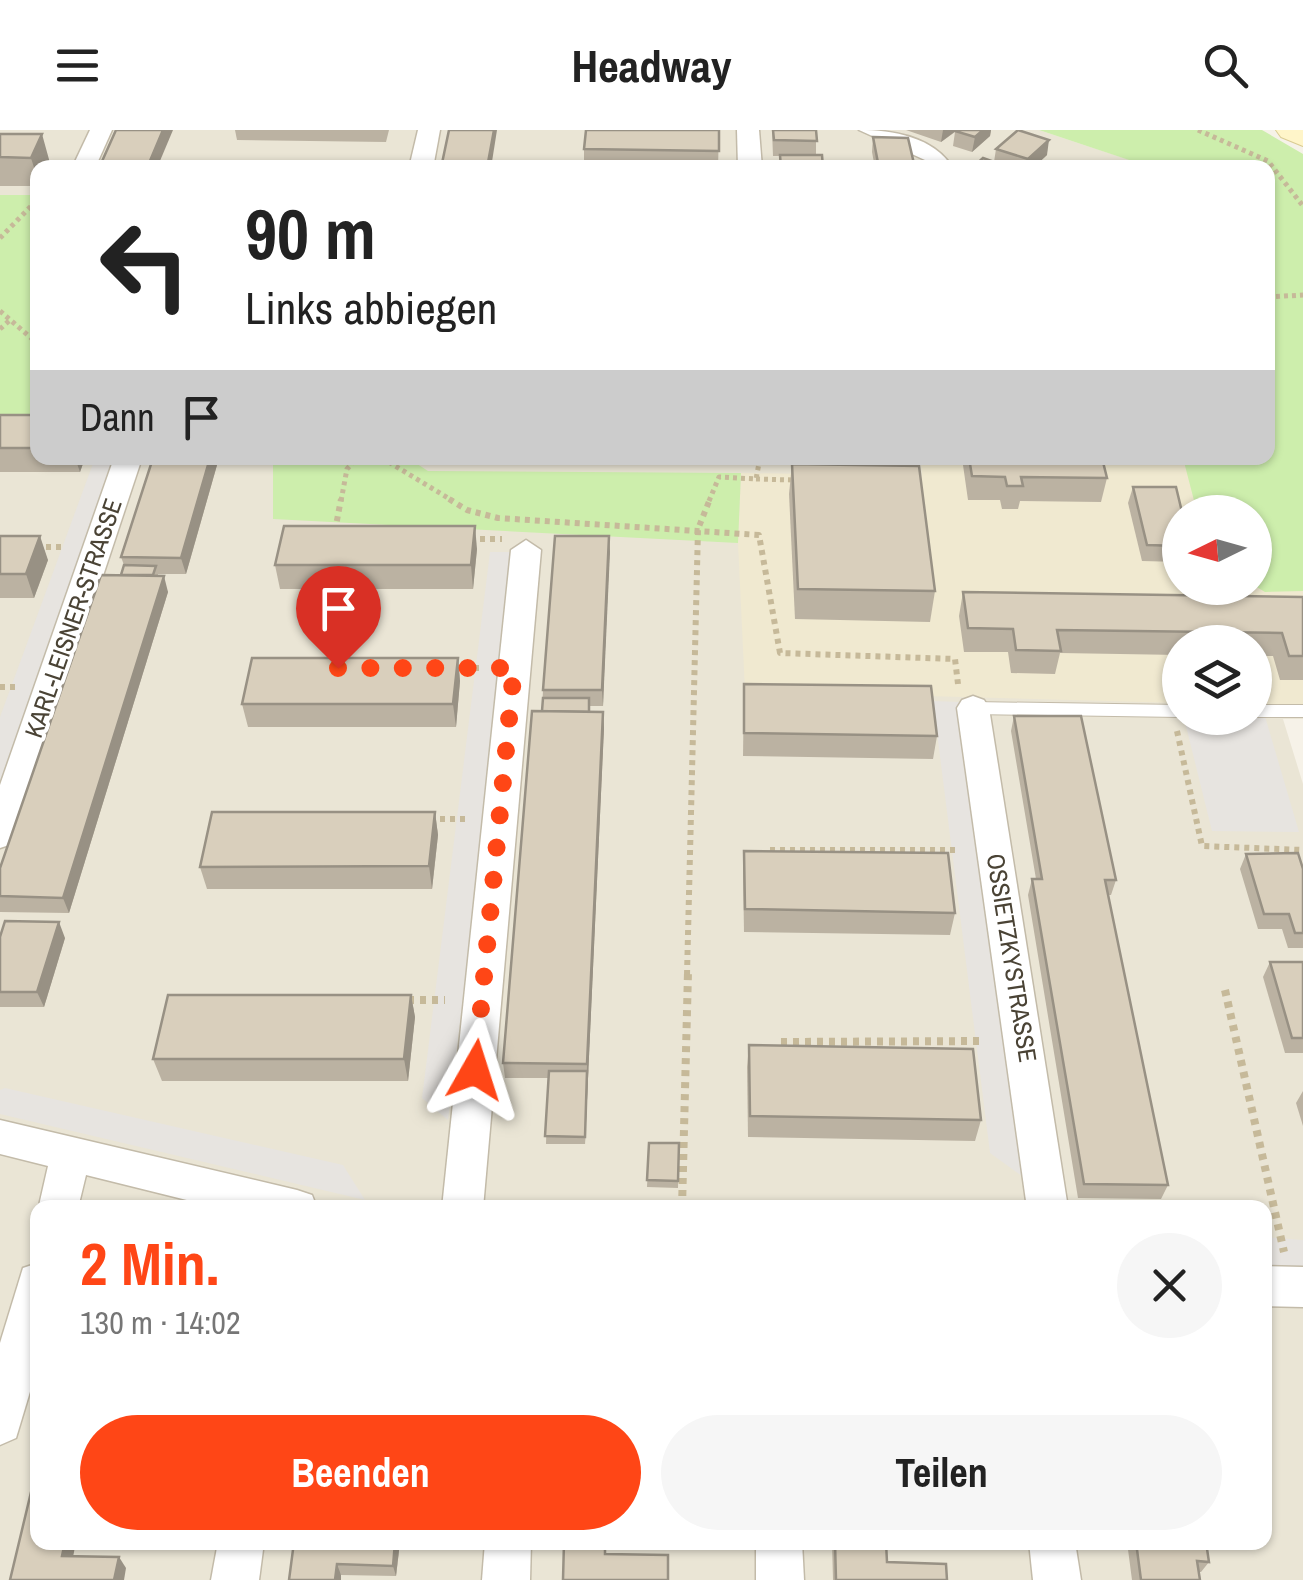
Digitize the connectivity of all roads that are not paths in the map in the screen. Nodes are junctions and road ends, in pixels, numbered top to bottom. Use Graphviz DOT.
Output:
graph roads {
  1 [pos="101,130"];
  2 [pos="429,130"];
  3 [pos="748,130"];
  4 [pos="870,130"];
  5 [pos="1292,130"];
  6 [pos="1303,136"];
  7 [pos="86,160"];
  8 [pos="422,160"];
  9 [pos="750,160"];
  10 [pos="937,160"];
  11 [pos="126,465"];
  12 [pos="517,544"];
  13 [pos="972,708"];
  14 [pos="1162,710"];
  15 [pos="1272,711"];
  16 [pos="1303,711"];
  17 [pos="0,835"];
  18 [pos="0,1138"];
  19 [pos="71,1156"];
  20 [pos="59,1200"];
  21 [pos="265,1200"];
  22 [pos="463,1200"];
  23 [pos="1047,1200"];
  24 [pos="1272,1286"];
  25 [pos="1303,1287"];
  26 [pos="30,1312"];
  27 [pos="0,1423"];
  28 [pos="240,1550"];
  29 [pos="508,1550"];
  30 [pos="778,1550"];
  31 [pos="1053,1550"];
  32 [pos="235,1580"];
  33 [pos="506,1580"];
  34 [pos="780,1580"];
  35 [pos="1057,1580"];
  1 -- 7 [label="street"];
  2 -- 8 [label="street"];
  3 -- 9 [label="street"];
  4 -- 10 [label="street"];
  5 -- 6 [label="street"];
  11 -- 17 [label="street, KARL-LEISNER-STRASSE"];
  12 -- 22 [label="street"];
  13 -- 14 [label="lane"];
  13 -- 23 [label="street, OSSIETZKYSTRASSE"];
  15 -- 16 [label="lane"];
  18 -- 19 [label="street"];
  19 -- 20 [label="street"];
  19 -- 21 [label="street"];
  24 -- 25 [label="street"];
  26 -- 27 [label="street"];
  28 -- 32 [label="street"];
  29 -- 33 [label="street"];
  30 -- 34 [label="street"];
  31 -- 35 [label="street"];
}
